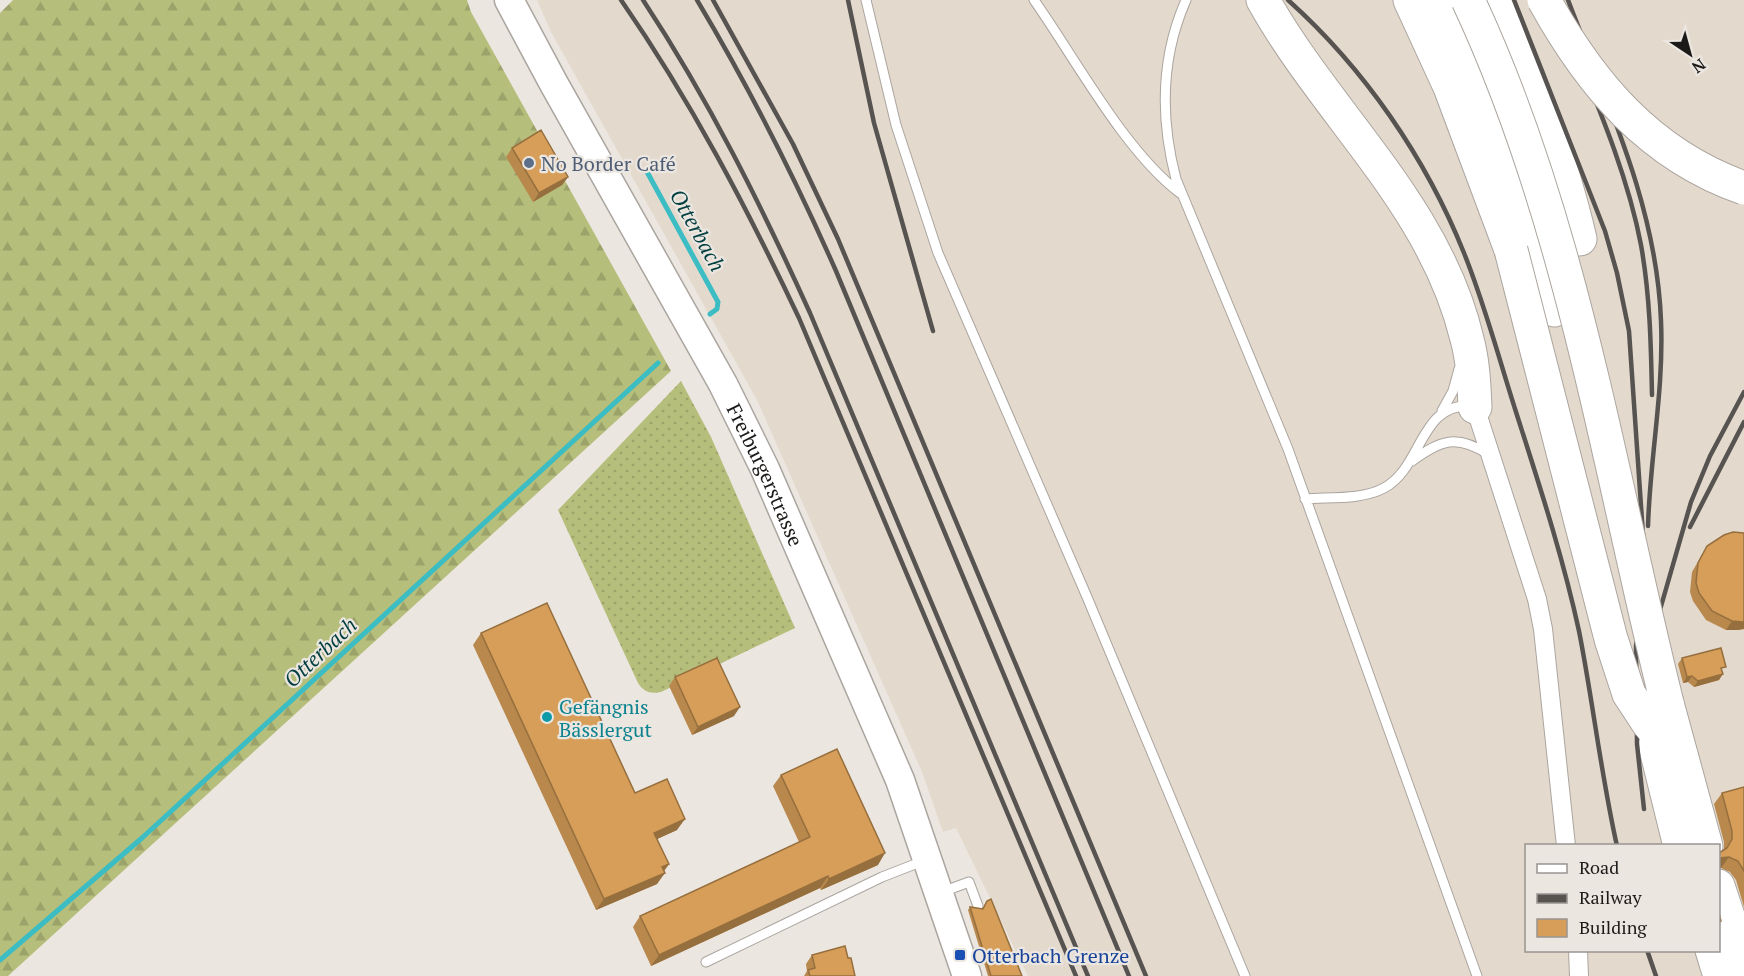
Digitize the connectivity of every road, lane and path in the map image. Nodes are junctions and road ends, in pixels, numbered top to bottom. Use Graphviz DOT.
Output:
graph roads {
  1 [pos="509,0"];
  2 [pos="866,0"];
  3 [pos="1034,0"];
  4 [pos="1186,0"];
  5 [pos="1263,0"];
  6 [pos="1410,0"];
  7 [pos="1443,0"];
  8 [pos="1468,0"];
  9 [pos="1497,0"];
  10 [pos="1544,0"];
  11 [pos="1744,188"];
  12 [pos="1180,193"];
  13 [pos="1431,244"];
  14 [pos="1458,347"];
  15 [pos="1460,359"];
  16 [pos="1475,407"];
  17 [pos="1442,411"];
  18 [pos="1491,456"];
  19 [pos="1410,462"];
  20 [pos="1305,499"];
  21 [pos="1658,715"];
  22 [pos="1566,844"];
  23 [pos="1680,844"];
  24 [pos="1705,844"];
  25 [pos="928,859"];
  26 [pos="1720,889"];
  27 [pos="939,892"];
  28 [pos="978,906"];
  29 [pos="1578,952"];
  30 [pos="1712,952"];
  31 [pos="706,962"];
  32 [pos="1744,964"];
  33 [pos="967,976"];
  34 [pos="1245,976"];
  35 [pos="1477,976"];
  36 [pos="1579,976"];
  37 [pos="1720,976"];
  1 -- 25 [label="main road, Freiburgerstrasse"];
  2 -- 34 [label="lane"];
  3 -- 12 [label="lane"];
  4 -- 12 [label="lane"];
  5 -- 13 [label="highway"];
  6 -- 21 [label="highway, bridge"];
  7 -- 21 [label="highway"];
  8 -- 21 [label="highway, bridge"];
  9 -- 21 [label="highway, bridge"];
  10 -- 11 [label="highway, bridge"];
  12 -- 20 [label="lane"];
  13 -- 14 [label="lane"];
  13 -- 16 [label="highway"];
  15 -- 17 [label="lane"];
  16 -- 17 [label="lane"];
  16 -- 18 [label="street"];
  17 -- 19 [label="lane"];
  18 -- 19 [label="lane"];
  18 -- 22 [label="street"];
  19 -- 20 [label="lane"];
  20 -- 35 [label="lane"];
  21 -- 23 [label="highway"];
  21 -- 24 [label="highway"];
  25 -- 27 [label="main road, Freiburgerstrasse"];
  25 -- 31 [label="lane"];
  26 -- 32 [label="highway"];
  27 -- 28 [label="lane"];
  27 -- 33 [label="main road, Freiburgerstrasse"];
  29 -- 36 [label="street"];
  30 -- 37 [label="highway"];
}
